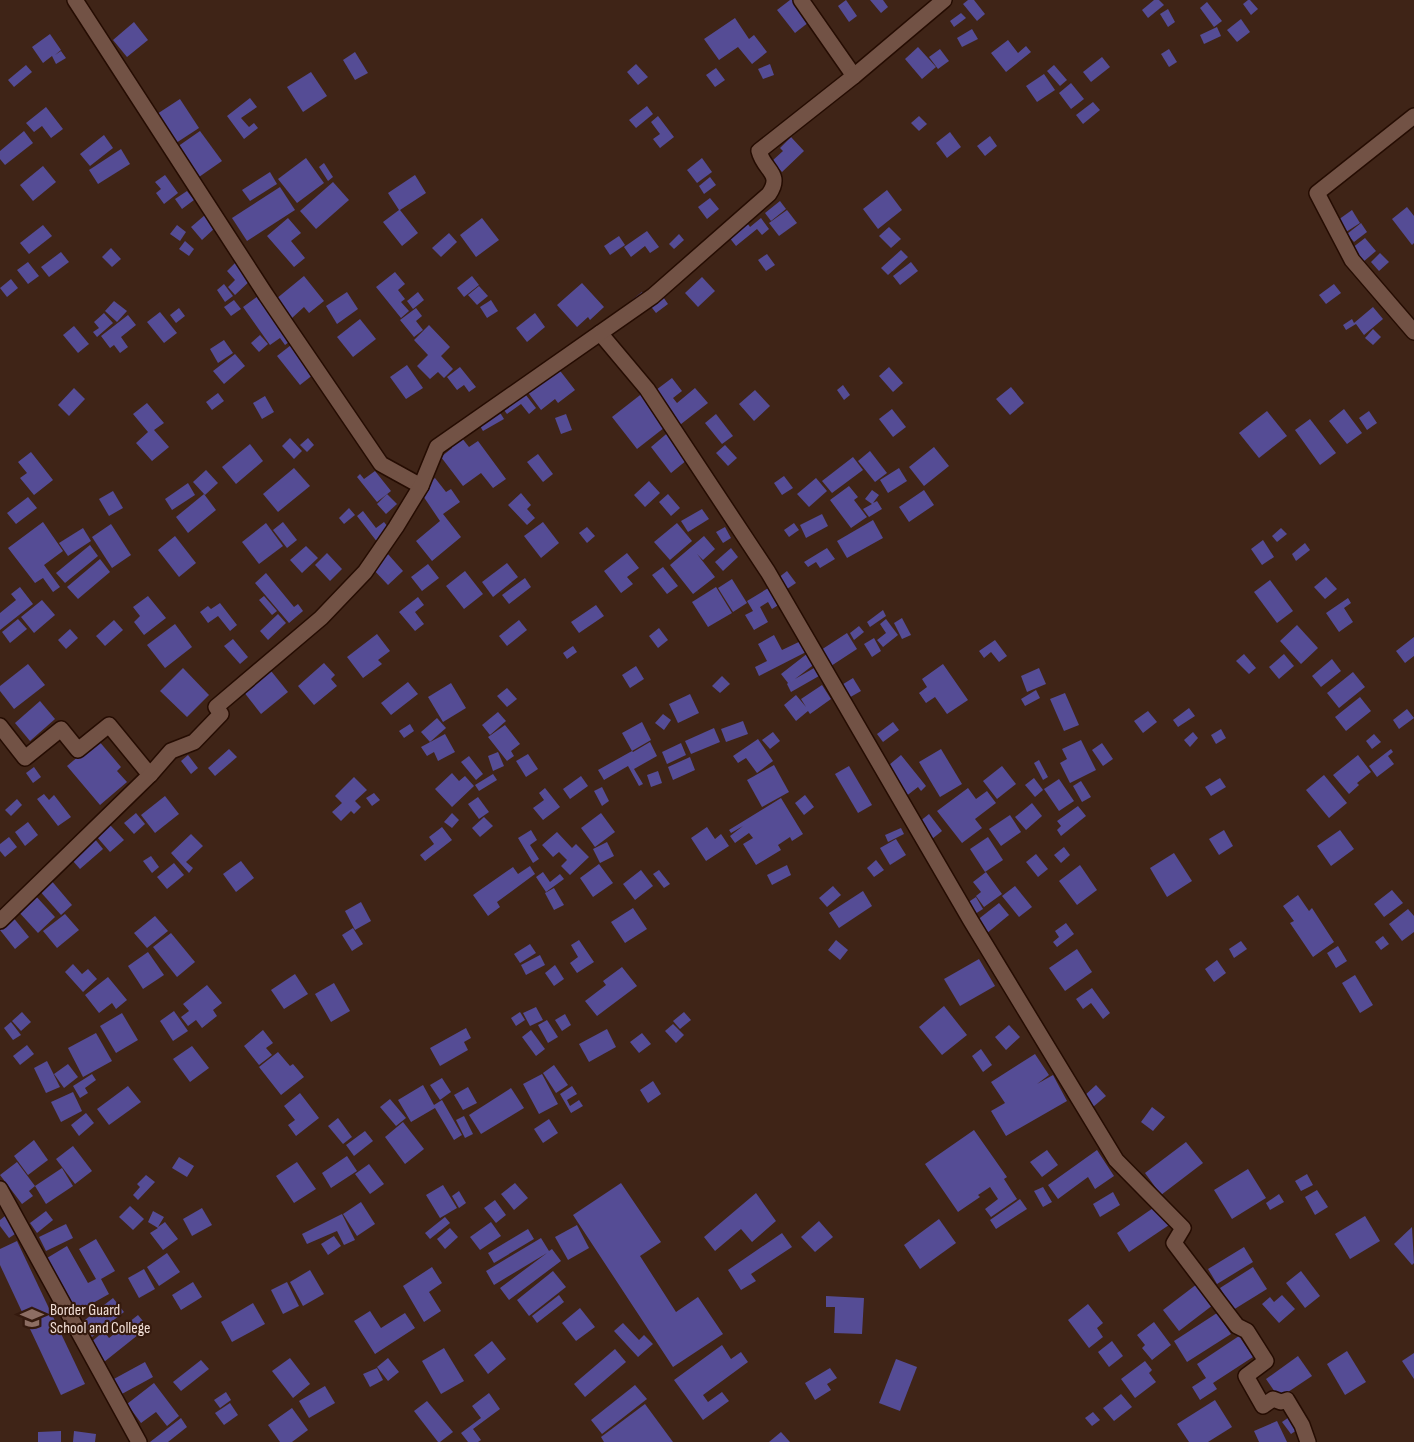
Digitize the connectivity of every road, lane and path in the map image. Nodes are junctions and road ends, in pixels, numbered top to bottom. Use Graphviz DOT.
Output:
graph roads {
  1 [pos="75,0"];
  2 [pos="801,0"];
  3 [pos="944,0"];
  4 [pos="927,5"];
  5 [pos="854,76"];
  6 [pos="1414,116"];
  7 [pos="1414,332"];
  8 [pos="600,333"];
  9 [pos="421,486"];
  10 [pos="0,726"];
  11 [pos="150,775"];
  12 [pos="0,921"];
  13 [pos="0,1189"];
  14 [pos="139,1442"];
  15 [pos="1308,1442"];
  1 -- 9 [label="street"];
  2 -- 5 [label="street"];
  3 -- 4 [label="street"];
  4 -- 5 [label="street"];
  5 -- 8 [label="street"];
  6 -- 7 [label="street"];
  8 -- 9 [label="street"];
  8 -- 15 [label="street"];
  9 -- 11 [label="street"];
  10 -- 11 [label="street"];
  11 -- 12 [label="street"];
  13 -- 14 [label="street"];
}
